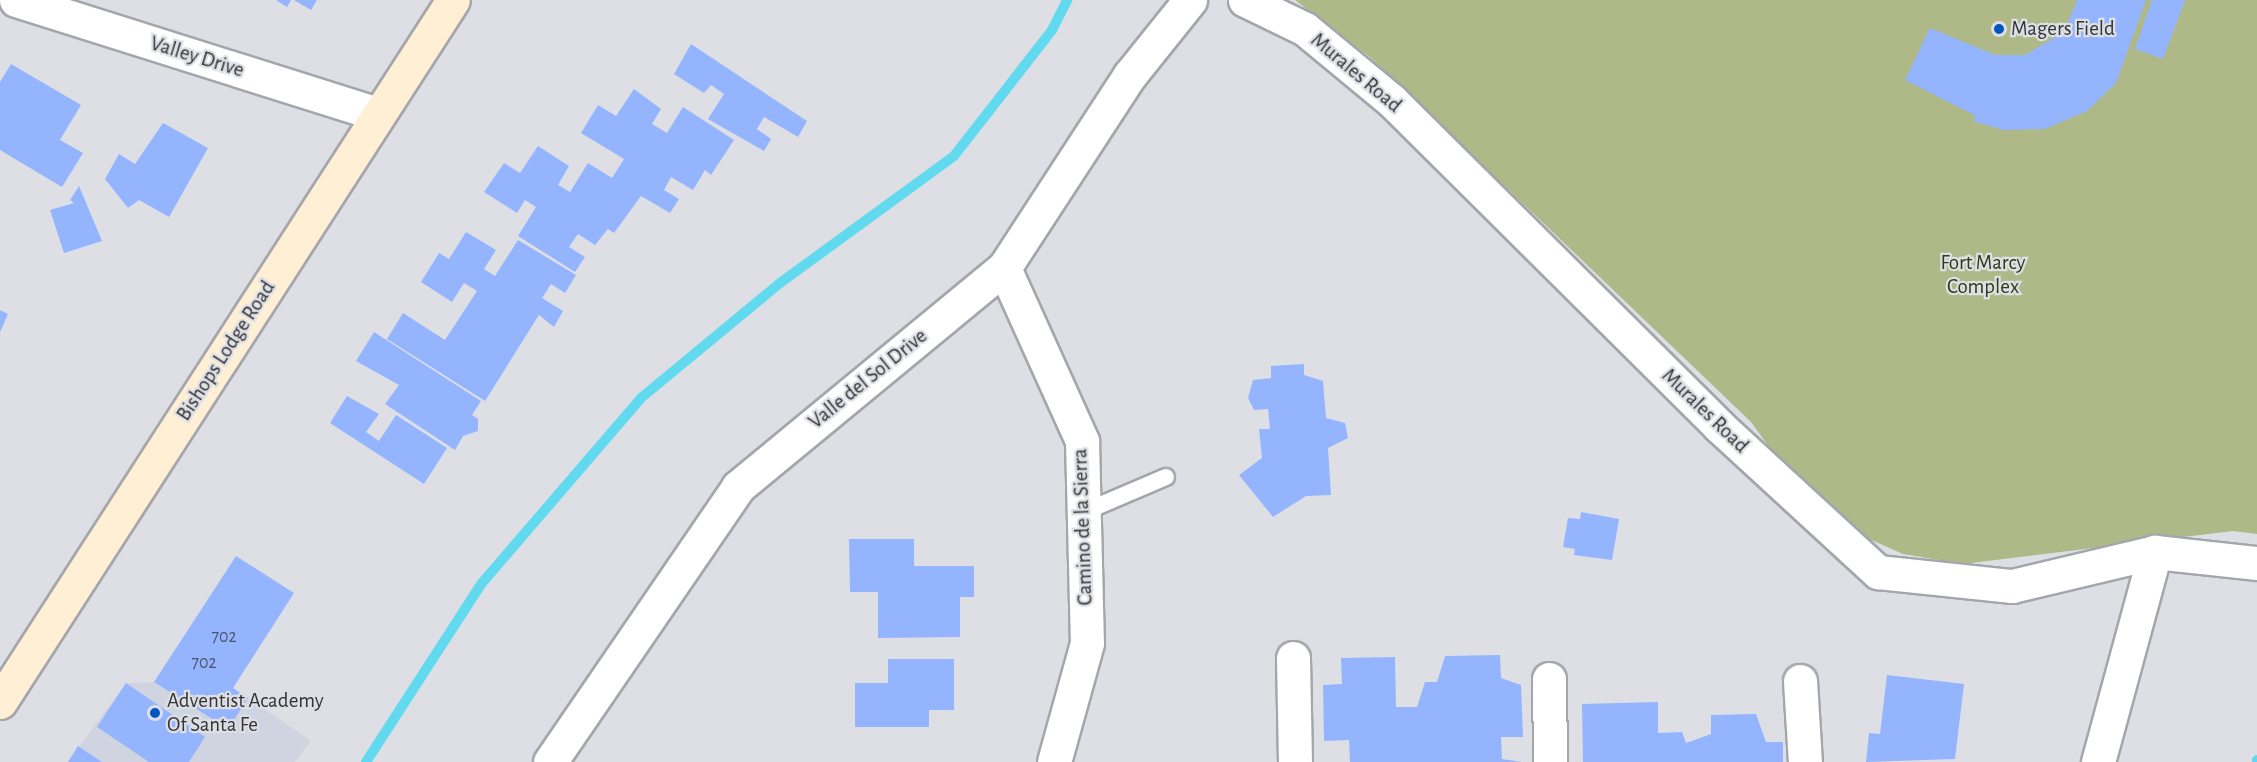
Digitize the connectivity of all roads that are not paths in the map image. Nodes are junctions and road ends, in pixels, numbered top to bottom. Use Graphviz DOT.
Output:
graph roads {
  1 [pos="16,0"];
  2 [pos="453,0"];
  3 [pos="1190,0"];
  4 [pos="1245,0"];
  5 [pos="378,114"];
  6 [pos="1004,268"];
  7 [pos="1166,477"];
  8 [pos="1084,512"];
  9 [pos="2155,552"];
  10 [pos="2257,563"];
  11 [pos="1293,658"];
  12 [pos="1549,679"];
  13 [pos="1800,681"];
  14 [pos="0,702"];
  15 [pos="550,762"];
  16 [pos="1054,762"];
  17 [pos="1295,762"];
  18 [pos="1550,762"];
  19 [pos="1805,762"];
  20 [pos="2098,762"];
  1 -- 5 [label="street, Valley Drive"];
  2 -- 5 [label="street, Bishops Lodge Road"];
  3 -- 6 [label="street, Valle del Sol Drive"];
  4 -- 9 [label="street, Murales Road"];
  5 -- 14 [label="street, Bishops Lodge Road"];
  6 -- 8 [label="street, Camino de la Sierra"];
  6 -- 15 [label="street, Valle del Sol Drive"];
  7 -- 8 [label="lane"];
  8 -- 16 [label="street, Camino de la Sierra"];
  9 -- 10 [label="street, Murales Road"];
  9 -- 20 [label="street"];
  11 -- 17 [label="street"];
  12 -- 18 [label="street"];
  13 -- 19 [label="street"];
}
